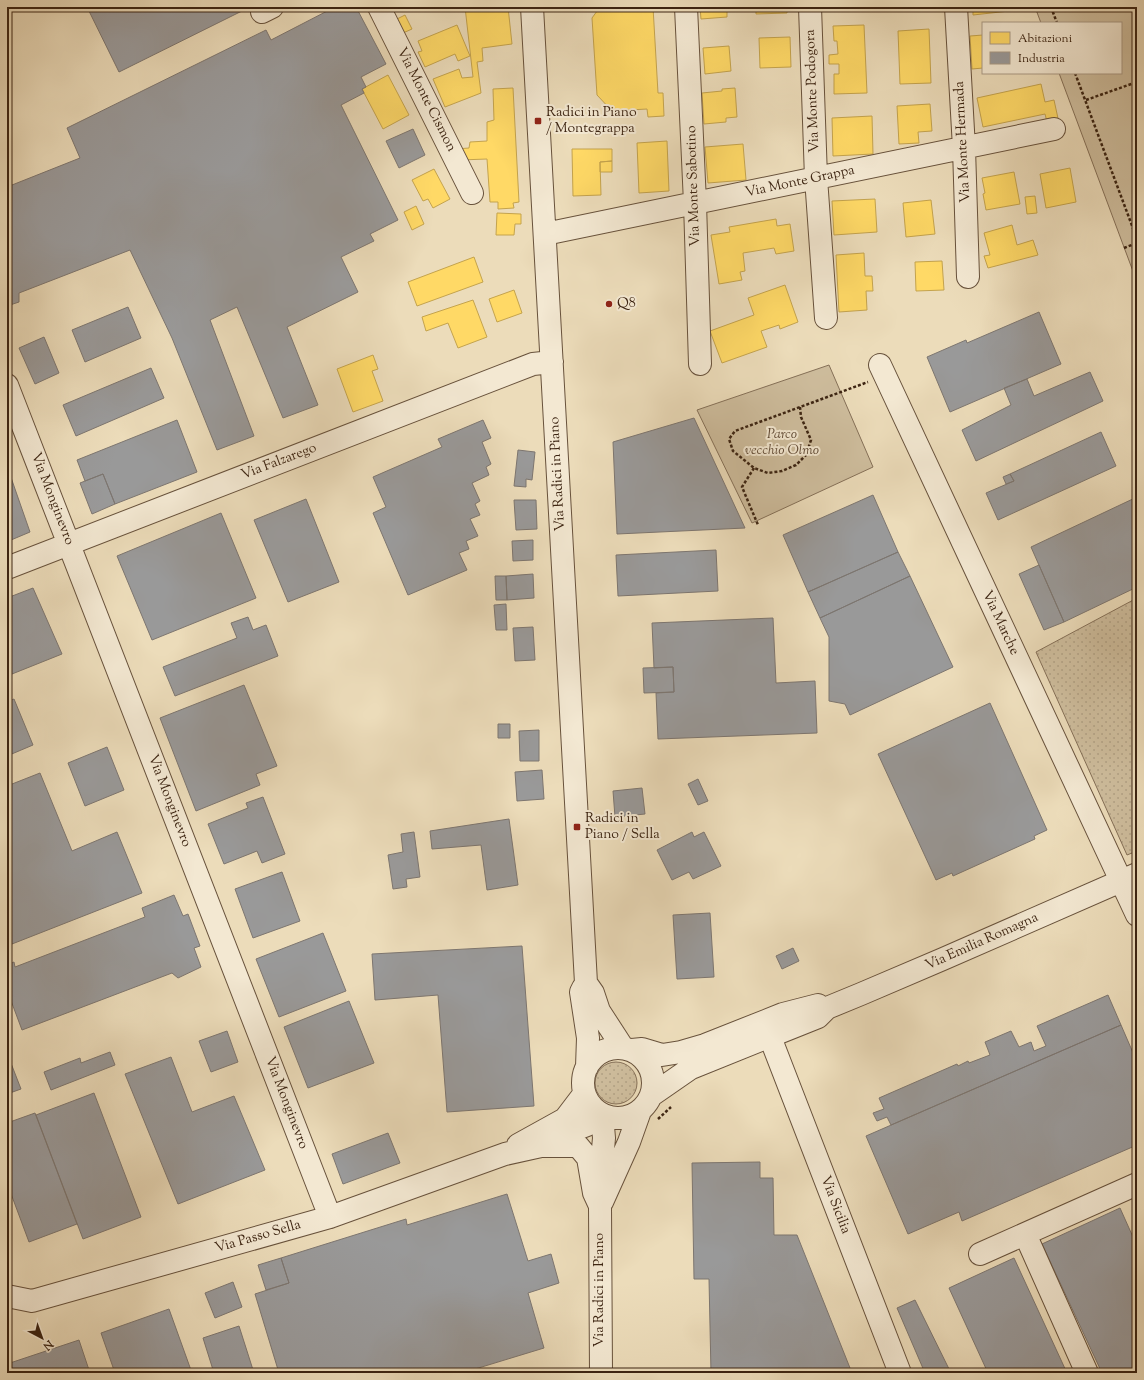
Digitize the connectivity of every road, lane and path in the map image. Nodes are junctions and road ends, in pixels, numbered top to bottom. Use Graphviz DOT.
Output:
graph roads {
  1 [pos="379,7"];
  2 [pos="532,7"];
  3 [pos="686,7"];
  4 [pos="810,7"];
  5 [pos="956,7"];
  6 [pos="1051,7"];
  7 [pos="1057,22"];
  8 [pos="1076,74"];
  9 [pos="1137,82"];
  10 [pos="1086,100"];
  11 [pos="1054,129"];
  12 [pos="964,148"];
  13 [pos="816,178"];
  14 [pos="472,193"];
  15 [pos="695,203"];
  16 [pos="545,234"];
  17 [pos="1137,239"];
  18 [pos="1137,243"];
  19 [pos="1124,248"];
  20 [pos="968,277"];
  21 [pos="826,318"];
  22 [pos="552,362"];
  23 [pos="700,364"];
  24 [pos="882,370"];
  25 [pos="7,385"];
  26 [pos="800,407"];
  27 [pos="754,468"];
  28 [pos="758,525"];
  29 [pos="69,544"];
  30 [pos="7,568"];
  31 [pos="1129,877"];
  32 [pos="1137,915"];
  33 [pos="586,983"];
  34 [pos="827,1008"];
  35 [pos="770,1037"];
  36 [pos="627,1049"];
  37 [pos="587,1067"];
  38 [pos="584,1094"];
  39 [pos="677,1102"];
  40 [pos="649,1109"];
  41 [pos="600,1114"];
  42 [pos="541,1146"];
  43 [pos="505,1154"];
  44 [pos="1135,1191"];
  45 [pos="597,1200"];
  46 [pos="330,1217"];
  47 [pos="1025,1234"];
  48 [pos="980,1254"];
  49 [pos="7,1296"];
  50 [pos="601,1373"];
  51 [pos="900,1373"];
  52 [pos="1088,1373"];
  1 -- 14 [label="street, Via Monte Cismon"];
  2 -- 16 [label="street, Via Radici in Piano"];
  3 -- 15 [label="street, Via Monte Sabotino"];
  4 -- 13 [label="street, Via Monte Podogora"];
  5 -- 12 [label="street, Via Monte Hermada"];
  6 -- 7 [label="path"];
  8 -- 10 [label="path"];
  9 -- 10 [label="path"];
  10 -- 17 [label="path"];
  11 -- 12 [label="street, Via Monte Grappa"];
  12 -- 13 [label="street, Via Monte Grappa"];
  12 -- 20 [label="street, Via Monte Hermada"];
  13 -- 15 [label="street, Via Monte Grappa"];
  13 -- 21 [label="street, Via Monte Podogora"];
  15 -- 16 [label="street, Via Monte Grappa"];
  15 -- 23 [label="street, Via Monte Sabotino"];
  16 -- 22 [label="street, Via Radici in Piano"];
  18 -- 19 [label="path"];
  22 -- 29 [label="street, Via Falzarego"];
  22 -- 33 [label="street, Via Radici in Piano"];
  24 -- 26 [label="path"];
  24 -- 31 [label="street, Via Marche"];
  25 -- 29 [label="street, Via Monginevro"];
  26 -- 27 [label="path"];
  26 -- 27 [label="path"];
  27 -- 28 [label="path"];
  29 -- 30 [label="street, Via Falzarego"];
  29 -- 46 [label="street, Via Monginevro"];
  31 -- 32 [label="street, Via Marche"];
  31 -- 34 [label="street, Via Emilia Romagna"];
  33 -- 36 [label="street"];
  33 -- 37 [label="street"];
  34 -- 35 [label="street, Via Emilia Romagna"];
  34 -- 36 [label="street, Via Emilia Romagna"];
  35 -- 40 [label="street, Via Emilia Romagna"];
  35 -- 51 [label="street, Via Sicilia"];
  36 -- 37 [label="street"];
  36 -- 40 [label="street"];
  37 -- 38 [label="street"];
  38 -- 41 [label="street"];
  38 -- 43 [label="street, Via Passo Sella"];
  39 -- 40 [label="path"];
  40 -- 41 [label="street"];
  40 -- 45 [label="street"];
  41 -- 42 [label="street, Via Passo Sella"];
  41 -- 45 [label="street"];
  42 -- 43 [label="street, Via Passo Sella"];
  42 -- 45 [label="street, Via Passo Sella"];
  43 -- 46 [label="street, Via Passo Sella"];
  44 -- 47 [label="street"];
  45 -- 50 [label="street, Via Radici in Piano"];
  46 -- 49 [label="street, Via Passo Sella"];
  47 -- 48 [label="street"];
  47 -- 52 [label="street"];
}
